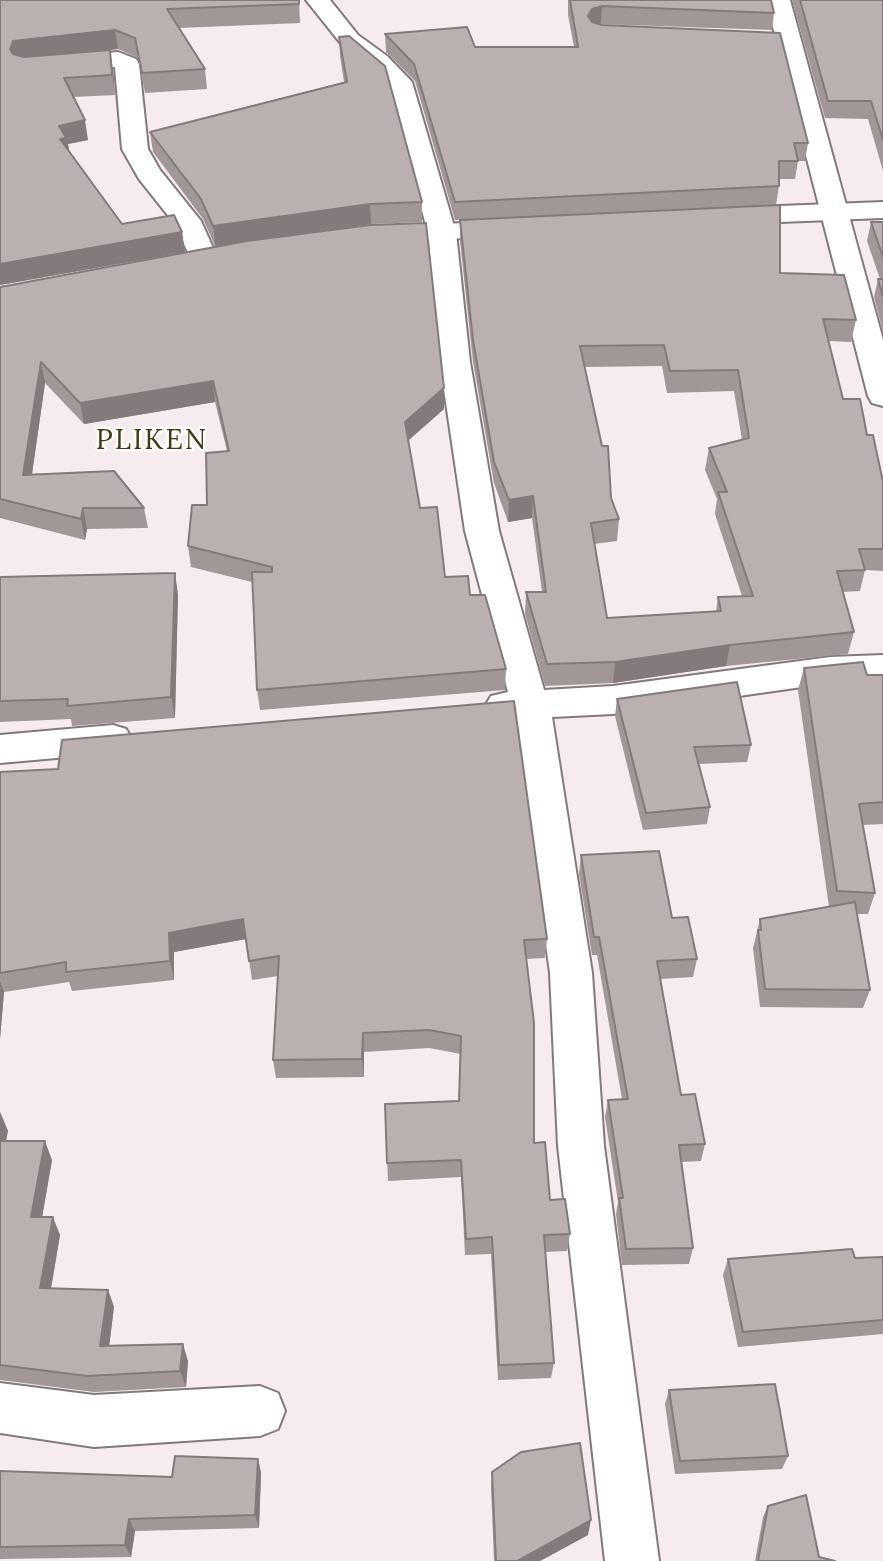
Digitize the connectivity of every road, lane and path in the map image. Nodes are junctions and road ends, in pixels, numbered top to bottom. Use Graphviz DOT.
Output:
graph roads {
  1 [pos="318,0"];
  2 [pos="778,0"];
  3 [pos="761,40"];
  4 [pos="789,41"];
  5 [pos="41,65"];
  6 [pos="835,210"];
  7 [pos="883,210"];
  8 [pos="699,218"];
  9 [pos="537,227"];
  10 [pos="442,233"];
  11 [pos="344,239"];
  12 [pos="202,260"];
  13 [pos="883,396"];
  14 [pos="883,668"];
  15 [pos="530,704"];
  16 [pos="475,707"];
  17 [pos="147,736"];
  18 [pos="0,749"];
  19 [pos="0,1408"];
  20 [pos="260,1411"];
  21 [pos="632,1561"];
  1 -- 10 [label="street"];
  2 -- 4 [label="street"];
  3 -- 4 [label="street"];
  4 -- 6 [label="street"];
  5 -- 12 [label="street"];
  6 -- 7 [label="street"];
  6 -- 8 [label="street"];
  6 -- 13 [label="street"];
  9 -- 10 [label="street"];
  10 -- 11 [label="street"];
  10 -- 15 [label="street"];
  14 -- 15 [label="street"];
  15 -- 16 [label="street"];
  15 -- 21 [label="street"];
  17 -- 18 [label="street"];
  19 -- 20 [label="street"];
}
